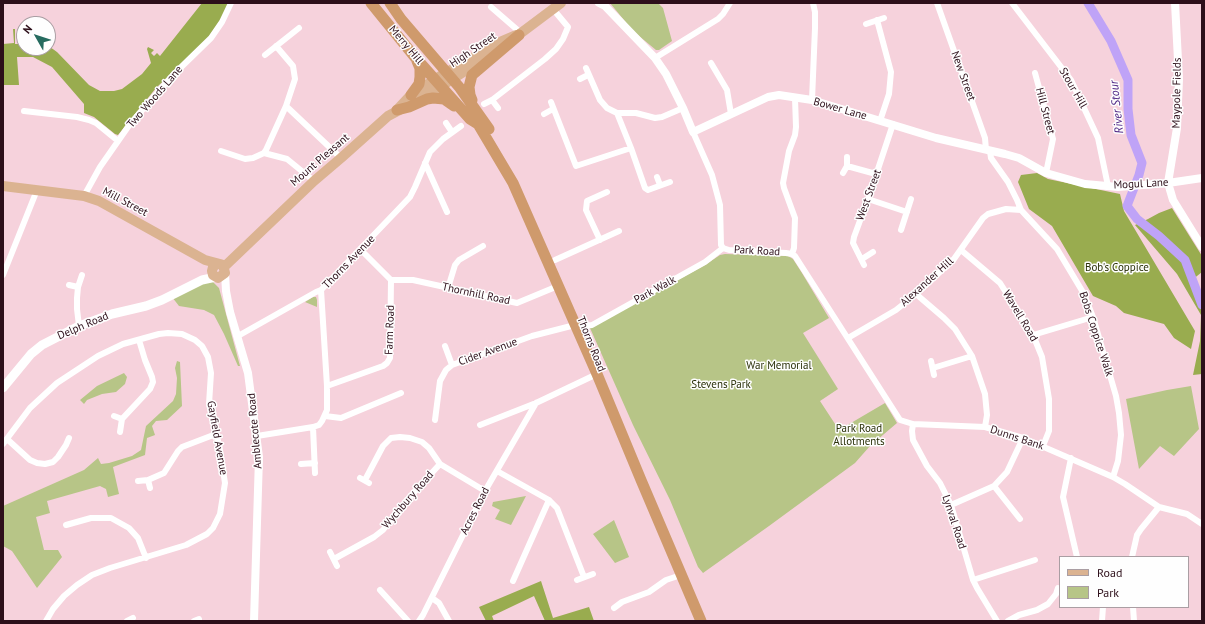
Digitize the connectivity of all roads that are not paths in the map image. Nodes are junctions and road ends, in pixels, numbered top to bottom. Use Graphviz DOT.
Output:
graph roads {
  1 [pos="231,3"];
  2 [pos="371,3"];
  3 [pos="390,3"];
  4 [pos="599,3"];
  5 [pos="730,3"];
  6 [pos="813,3"];
  7 [pos="937,3"];
  8 [pos="1012,3"];
  9 [pos="1175,3"];
  10 [pos="557,6"];
  11 [pos="491,7"];
  12 [pos="884,18"];
  13 [pos="877,20"];
  14 [pos="404,21"];
  15 [pos="866,24"];
  16 [pos="298,28"];
  17 [pos="520,34"];
  18 [pos="276,46"];
  19 [pos="265,55"];
  20 [pos="414,56"];
  21 [pos="655,58"];
  22 [pos="711,64"];
  23 [pos="586,68"];
  24 [pos="1035,73"];
  25 [pos="588,75"];
  26 [pos="446,77"];
  27 [pos="580,79"];
  28 [pos="411,95"];
  29 [pos="795,98"];
  30 [pos="492,100"];
  31 [pos="812,100"];
  32 [pos="551,102"];
  33 [pos="286,106"];
  34 [pos="498,108"];
  35 [pos="683,108"];
  36 [pos="553,109"];
  37 [pos="397,110"];
  38 [pos="24,111"];
  39 [pos="617,113"];
  40 [pos="544,114"];
  41 [pos="731,114"];
  42 [pos="478,115"];
  43 [pos="880,121"];
  44 [pos="446,123"];
  45 [pos="893,124"];
  46 [pos="461,126"];
  47 [pos="452,132"];
  48 [pos="693,132"];
  49 [pos="118,141"];
  50 [pos="631,148"];
  51 [pos="988,150"];
  52 [pos="221,151"];
  53 [pos="264,153"];
  54 [pos="847,157"];
  55 [pos="341,158"];
  56 [pos="425,163"];
  57 [pos="846,166"];
  58 [pos="843,173"];
  59 [pos="1046,173"];
  60 [pos="876,174"];
  61 [pos="657,177"];
  62 [pos="1202,178"];
  63 [pos="314,181"];
  64 [pos="670,182"];
  65 [pos="1168,183"];
  66 [pos="660,185"];
  67 [pos="3,186"];
  68 [pos="1108,186"];
  69 [pos="37,190"];
  70 [pos="607,192"];
  71 [pos="84,196"];
  72 [pos="868,199"];
  73 [pos="911,199"];
  74 [pos="1021,210"];
  75 [pos="447,212"];
  76 [pos="907,212"];
  77 [pos="901,230"];
  78 [pos="619,231"];
  79 [pos="600,240"];
  80 [pos="484,246"];
  81 [pos="1202,246"];
  82 [pos="723,248"];
  83 [pos="360,249"];
  84 [pos="961,250"];
  85 [pos="873,252"];
  86 [pos="792,254"];
  87 [pos="555,260"];
  88 [pos="218,271"];
  89 [pos="3,275"];
  90 [pos="82,275"];
  91 [pos="391,280"];
  92 [pos="70,285"];
  93 [pos="558,286"];
  94 [pos="78,287"];
  95 [pos="448,288"];
  96 [pos="321,290"];
  97 [pos="916,294"];
  98 [pos="1093,317"];
  99 [pos="79,326"];
  100 [pos="579,326"];
  101 [pos="1033,335"];
  102 [pos="238,336"];
  103 [pos="848,338"];
  104 [pos="139,340"];
  105 [pos="445,346"];
  106 [pos="972,356"];
  107 [pos="930,361"];
  108 [pos="452,365"];
  109 [pos="933,368"];
  110 [pos="597,374"];
  111 [pos="934,375"];
  112 [pos="327,386"];
  113 [pos="3,388"];
  114 [pos="401,393"];
  115 [pos="536,403"];
  116 [pos="114,416"];
  117 [pos="325,416"];
  118 [pos="438,416"];
  119 [pos="122,419"];
  120 [pos="913,424"];
  121 [pos="480,425"];
  122 [pos="313,427"];
  123 [pos="985,427"];
  124 [pos="120,432"];
  125 [pos="216,434"];
  126 [pos="257,436"];
  127 [pos="69,438"];
  128 [pos="1023,438"];
  129 [pos="5,441"];
  130 [pos="66,445"];
  131 [pos="1043,446"];
  132 [pos="73,448"];
  133 [pos="1071,458"];
  134 [pos="301,464"];
  135 [pos="315,464"];
  136 [pos="440,464"];
  137 [pos="497,471"];
  138 [pos="315,473"];
  139 [pos="1113,477"];
  140 [pos="148,480"];
  141 [pos="365,480"];
  142 [pos="138,481"];
  143 [pos="994,486"];
  144 [pos="150,488"];
  145 [pos="485,491"];
  146 [pos="549,500"];
  147 [pos="951,505"];
  148 [pos="1159,507"];
  149 [pos="1020,519"];
  150 [pos="73,522"];
  151 [pos="1202,524"];
  152 [pos="66,525"];
  153 [pos="75,530"];
  154 [pos="330,552"];
  155 [pos="1077,556"];
  156 [pos="1132,556"];
  157 [pos="146,558"];
  158 [pos="334,559"];
  159 [pos="1035,560"];
  160 [pos="337,566"];
  161 [pos="593,574"];
  162 [pos="681,575"];
  163 [pos="584,577"];
  164 [pos="577,580"];
  165 [pos="973,580"];
  166 [pos="513,581"];
  167 [pos="1058,588"];
  168 [pos="380,590"];
  169 [pos="432,598"];
  170 [pos="614,608"];
  171 [pos="1103,608"];
  172 [pos="1133,608"];
  173 [pos="46,621"];
  174 [pos="254,621"];
  175 [pos="408,621"];
  176 [pos="419,621"];
  177 [pos="449,621"];
  178 [pos="702,621"];
  179 [pos="708,621"];
  180 [pos="998,621"];
  181 [pos="1008,621"];
  182 [pos="1102,621"];
  183 [pos="1134,621"];
  1 -- 49 [label="street, Two Woods Lane"];
  2 -- 20 [label="highway, Merry Hill"];
  3 -- 14 [label="highway, Merry Hill"];
  4 -- 21 [label="street, Park Road"];
  5 -- 21 [label="street"];
  6 -- 31 [label="street"];
  7 -- 51 [label="street, New Street"];
  8 -- 68 [label="street, Stour Hill"];
  9 -- 65 [label="street, Maypole Fields"];
  10 -- 17 [label="main road, High Street"];
  10 -- 30 [label="street"];
  11 -- 17 [label="street"];
  12 -- 13 [label="street"];
  13 -- 15 [label="street"];
  13 -- 43 [label="street"];
  14 -- 26 [label="highway"];
  14 -- 26 [label="highway"];
  16 -- 18 [label="street"];
  17 -- 26 [label="main road, High Street"];
  17 -- 42 [label="highway"];
  18 -- 19 [label="street"];
  18 -- 33 [label="street"];
  20 -- 26 [label="highway, Merry Hill"];
  20 -- 28 [label="highway"];
  21 -- 35 [label="street, Park Road"];
  22 -- 41 [label="street"];
  23 -- 25 [label="street"];
  24 -- 59 [label="street, Hill Street"];
  25 -- 27 [label="street"];
  25 -- 39 [label="street"];
  26 -- 28 [label="main road"];
  26 -- 37 [label="main road, Mount Pleasant"];
  26 -- 42 [label="highway, Thorns Road"];
  28 -- 37 [label="main road"];
  29 -- 31 [label="street, Bower Lane"];
  29 -- 41 [label="street, Bower Lane"];
  29 -- 86 [label="street"];
  30 -- 34 [label="street"];
  30 -- 42 [label="street"];
  31 -- 43 [label="street, Bower Lane"];
  32 -- 36 [label="street"];
  33 -- 53 [label="street"];
  33 -- 55 [label="street"];
  35 -- 39 [label="street"];
  35 -- 48 [label="street, Park Road"];
  36 -- 40 [label="street"];
  36 -- 50 [label="street"];
  37 -- 42 [label="highway"];
  37 -- 55 [label="main road, Mount Pleasant"];
  38 -- 49 [label="street"];
  39 -- 50 [label="street"];
  41 -- 48 [label="street, Bower Lane"];
  42 -- 87 [label="highway, Thorns Road"];
  42 -- 93 [label="highway, Thorns Road"];
  43 -- 45 [label="street, Bower Lane"];
  44 -- 47 [label="street"];
  45 -- 51 [label="street, Bower Lane"];
  45 -- 60 [label="street, West Street"];
  46 -- 47 [label="street, Thorns Avenue"];
  47 -- 56 [label="street, Thorns Avenue"];
  48 -- 82 [label="street, Park Road"];
  49 -- 71 [label="street, Two Woods Lane"];
  50 -- 66 [label="street"];
  51 -- 59 [label="street, Mogul Lane"];
  51 -- 74 [label="street"];
  52 -- 53 [label="street"];
  53 -- 63 [label="street"];
  54 -- 57 [label="street"];
  55 -- 63 [label="main road, Mount Pleasant"];
  56 -- 75 [label="street"];
  56 -- 83 [label="street, Thorns Avenue"];
  57 -- 58 [label="street"];
  57 -- 60 [label="street"];
  59 -- 68 [label="street, Mogul Lane"];
  60 -- 72 [label="street, West Street"];
  61 -- 66 [label="street"];
  62 -- 65 [label="street, Mogul Lane"];
  63 -- 88 [label="main road, Mount Pleasant"];
  64 -- 66 [label="street"];
  65 -- 68 [label="street, Mogul Lane"];
  65 -- 81 [label="street"];
  67 -- 69 [label="main road, Mill Street"];
  69 -- 71 [label="main road, Mill Street"];
  69 -- 89 [label="street"];
  70 -- 79 [label="street"];
  71 -- 88 [label="main road, Mill Street"];
  72 -- 76 [label="street"];
  72 -- 85 [label="street, West Street"];
  73 -- 76 [label="street"];
  74 -- 84 [label="street, Alexander Hill"];
  74 -- 98 [label="street, Bobs Coppice Walk"];
  76 -- 77 [label="street"];
  78 -- 79 [label="street"];
  79 -- 87 [label="street"];
  80 -- 95 [label="street"];
  82 -- 86 [label="street, Park Road"];
  82 -- 100 [label="street, Park Walk"];
  83 -- 91 [label="street"];
  83 -- 96 [label="street, Thorns Avenue"];
  84 -- 97 [label="street, Alexander Hill"];
  84 -- 101 [label="street, Wavell Road"];
  86 -- 103 [label="street, Park Road"];
  87 -- 100 [label="highway, Thorns Road"];
  88 -- 99 [label="main road, Delph Road"];
  88 -- 102 [label="street, Amblecote Road"];
  90 -- 94 [label="street"];
  91 -- 95 [label="street, Thornhill Road"];
  91 -- 112 [label="street, Farm Road"];
  92 -- 94 [label="street"];
  93 -- 95 [label="street, Thornhill Road"];
  93 -- 100 [label="highway, Thorns Road"];
  94 -- 99 [label="street"];
  96 -- 102 [label="street"];
  96 -- 112 [label="street, Thorns Avenue"];
  97 -- 103 [label="street, Alexander Hill"];
  97 -- 106 [label="street"];
  98 -- 101 [label="street"];
  98 -- 139 [label="street, Bobs Coppice Walk"];
  99 -- 113 [label="main road, Delph Road"];
  100 -- 108 [label="street, Cider Avenue"];
  100 -- 110 [label="highway, Thorns Road"];
  100 -- 179 [label="highway, Thorns Road"];
  101 -- 131 [label="street, Wavell Road"];
  102 -- 126 [label="street, Amblecote Road"];
  103 -- 120 [label="street, Park Road"];
  104 -- 119 [label="street"];
  104 -- 125 [label="street, Gayfield Avenue"];
  104 -- 129 [label="street, Gayfield Avenue"];
  105 -- 108 [label="street"];
  106 -- 109 [label="street"];
  106 -- 123 [label="street"];
  107 -- 109 [label="street"];
  108 -- 118 [label="street, Cider Avenue"];
  109 -- 111 [label="street"];
  110 -- 115 [label="street"];
  110 -- 162 [label="highway, Thorns Road"];
  112 -- 117 [label="street, Thorns Avenue"];
  114 -- 117 [label="street"];
  115 -- 121 [label="street"];
  115 -- 137 [label="street, Acres Road"];
  116 -- 119 [label="street"];
  117 -- 122 [label="street"];
  119 -- 124 [label="street"];
  120 -- 123 [label="street, Dunns Bank"];
  120 -- 147 [label="street, Lynval Road"];
  122 -- 126 [label="street"];
  122 -- 135 [label="street"];
  123 -- 128 [label="street, Dunns Bank"];
  125 -- 140 [label="street"];
  125 -- 157 [label="street, Gayfield Avenue"];
  126 -- 174 [label="street, Amblecote Road"];
  127 -- 130 [label="street"];
  128 -- 131 [label="street, Dunns Bank"];
  128 -- 143 [label="street"];
  129 -- 130 [label="street"];
  130 -- 132 [label="street"];
  131 -- 133 [label="street, Dunns Bank"];
  133 -- 139 [label="street, Dunns Bank"];
  133 -- 155 [label="street"];
  134 -- 135 [label="street"];
  135 -- 138 [label="street"];
  136 -- 141 [label="street, Wychbury Road"];
  136 -- 145 [label="street, Wychbury Road"];
  136 -- 158 [label="street, Wychbury Road"];
  137 -- 145 [label="street, Acres Road"];
  137 -- 146 [label="street"];
  139 -- 148 [label="street, Dunns Bank"];
  140 -- 142 [label="street"];
  140 -- 144 [label="street"];
  143 -- 147 [label="street"];
  143 -- 149 [label="street"];
  145 -- 169 [label="street, Acres Road"];
  146 -- 163 [label="street"];
  146 -- 166 [label="street"];
  147 -- 165 [label="street, Lynval Road"];
  148 -- 151 [label="street, Dunns Bank"];
  148 -- 156 [label="street"];
  150 -- 152 [label="street"];
  150 -- 153 [label="street"];
  150 -- 157 [label="street"];
  154 -- 158 [label="street"];
  157 -- 173 [label="street, Gayfield Avenue"];
  158 -- 160 [label="street"];
  159 -- 165 [label="street"];
  161 -- 163 [label="street"];
  162 -- 170 [label="street"];
  162 -- 178 [label="highway, Thorns Road"];
  163 -- 164 [label="street"];
  165 -- 180 [label="street, Lynval Road"];
  167 -- 181 [label="street"];
  168 -- 175 [label="street"];
  169 -- 176 [label="street, Acres Road"];
  169 -- 177 [label="street"];
  171 -- 182 [label="street"];
  172 -- 183 [label="street"];
}
